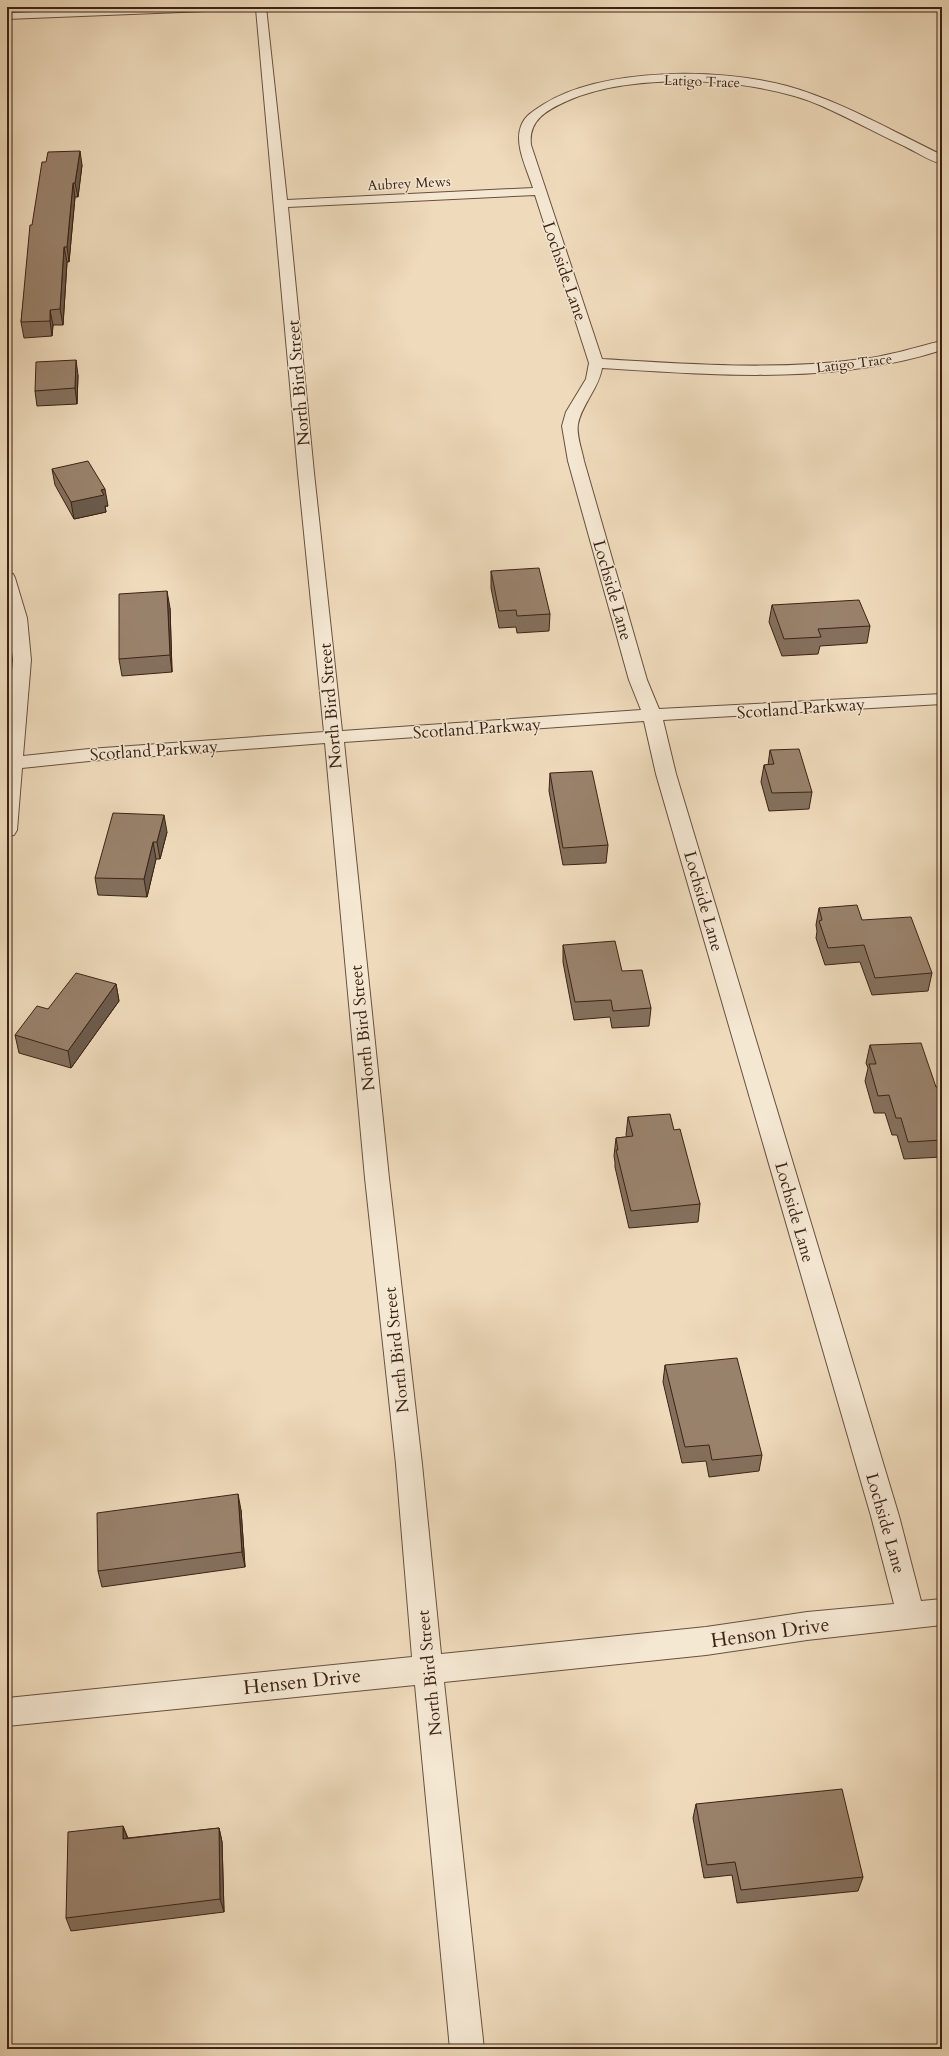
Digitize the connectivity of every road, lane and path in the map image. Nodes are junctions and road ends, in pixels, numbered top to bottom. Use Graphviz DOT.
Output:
graph roads {
  1 [pos="252,7"];
  2 [pos="261,7"];
  3 [pos="7,16"];
  4 [pos="939,156"];
  5 [pos="538,191"];
  6 [pos="280,204"];
  7 [pos="942,345"];
  8 [pos="596,363"];
  9 [pos="7,578"];
  10 [pos="942,698"];
  11 [pos="652,715"];
  12 [pos="333,737"];
  13 [pos="13,763"];
  14 [pos="7,830"];
  15 [pos="942,1612"];
  16 [pos="911,1615"];
  17 [pos="597,1652"];
  18 [pos="428,1668"];
  19 [pos="7,1712"];
  20 [pos="467,2049"];
  1 -- 3 [label="street"];
  2 -- 6 [label="street, North Bird Street"];
  4 -- 5 [label="street, Latigo Trace"];
  5 -- 6 [label="street, Aubrey Mews"];
  5 -- 8 [label="street, Lochside Lane"];
  6 -- 12 [label="street, North Bird Street"];
  7 -- 8 [label="street, Latigo Trace"];
  8 -- 11 [label="street, Lochside Lane"];
  9 -- 13 [label="street"];
  10 -- 11 [label="street, Scotland Parkway"];
  11 -- 12 [label="street, Scotland Parkway"];
  11 -- 16 [label="street, Lochside Lane"];
  12 -- 13 [label="street, Scotland Parkway"];
  12 -- 18 [label="street, North Bird Street"];
  13 -- 14 [label="street"];
  15 -- 16 [label="street, Henson Drive"];
  16 -- 17 [label="street, Henson Drive"];
  17 -- 18 [label="street, Hensen Drive"];
  18 -- 19 [label="street, Hensen Drive"];
  18 -- 20 [label="street, North Bird Street"];
}
